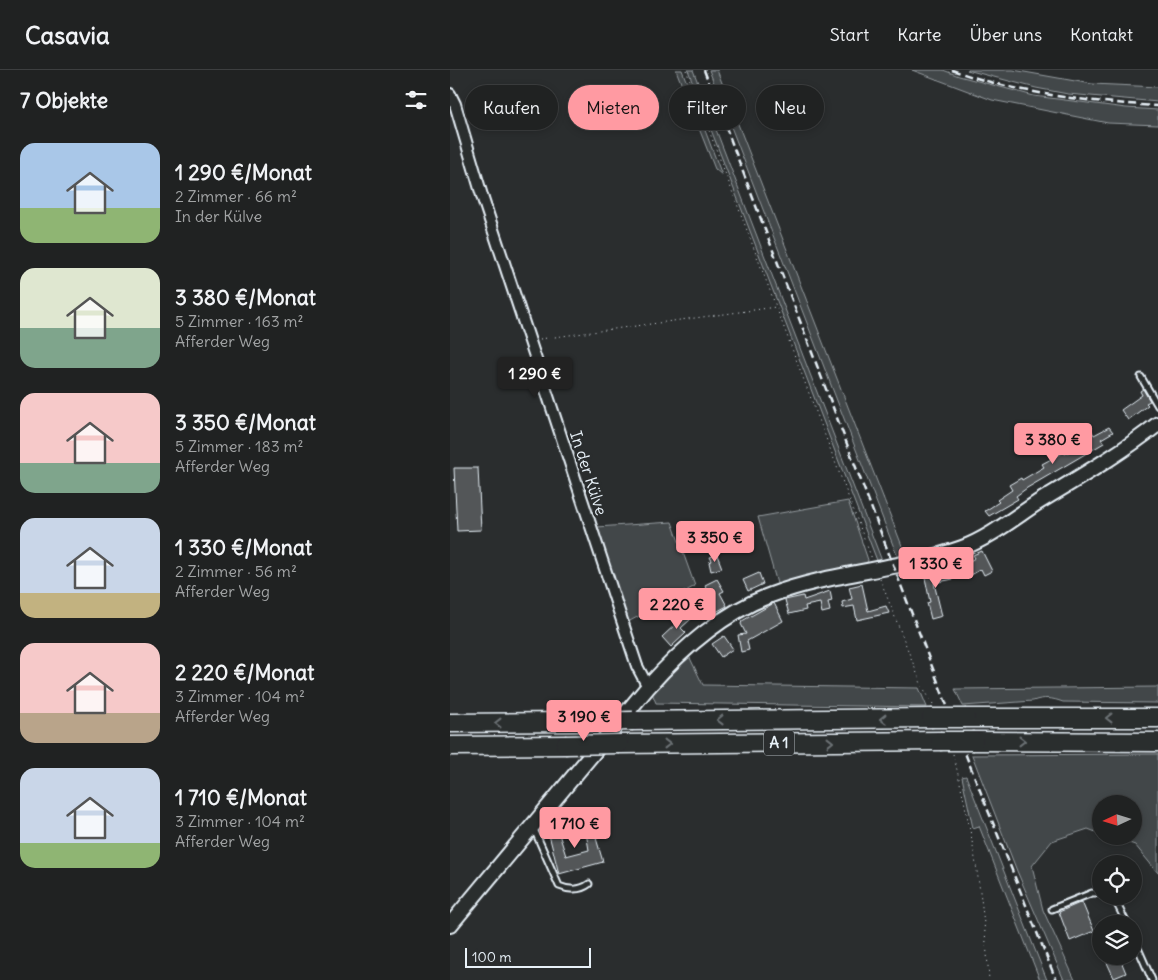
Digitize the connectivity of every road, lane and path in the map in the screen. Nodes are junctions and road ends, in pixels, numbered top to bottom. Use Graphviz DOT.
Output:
graph roads {
  1 [pos="686,70"];
  2 [pos="450,94"];
  3 [pos="777,306"];
  4 [pos="529,340"];
  5 [pos="1142,377"];
  6 [pos="1158,406"];
  7 [pos="1158,424"];
  8 [pos="876,570"];
  9 [pos="648,688"];
  10 [pos="1158,718"];
  11 [pos="450,723"];
  12 [pos="1158,742"];
  13 [pos="450,746"];
  14 [pos="533,826"];
  15 [pos="974,853"];
  16 [pos="589,884"];
  17 [pos="1092,893"];
  18 [pos="1052,909"];
  19 [pos="450,925"];
  20 [pos="1142,957"];
  21 [pos="989,980"];
  22 [pos="1152,980"];
  1 -- 3 [label="path"];
  2 -- 4 [label="street, In der Külve"];
  3 -- 4 [label="path"];
  3 -- 8 [label="path"];
  4 -- 9 [label="street, In der Külve"];
  5 -- 6 [label="lane"];
  7 -- 8 [label="street"];
  8 -- 9 [label="street"];
  9 -- 14 [label="street"];
  10 -- 11 [label="highway, A 1, one-way, bridge"];
  13 -- 12 [label="highway, A 1, one-way, bridge"];
  14 -- 16 [label="lane"];
  14 -- 19 [label="street"];
  15 -- 21 [label="path"];
  17 -- 18 [label="lane"];
  20 -- 22 [label="lane"];
}
